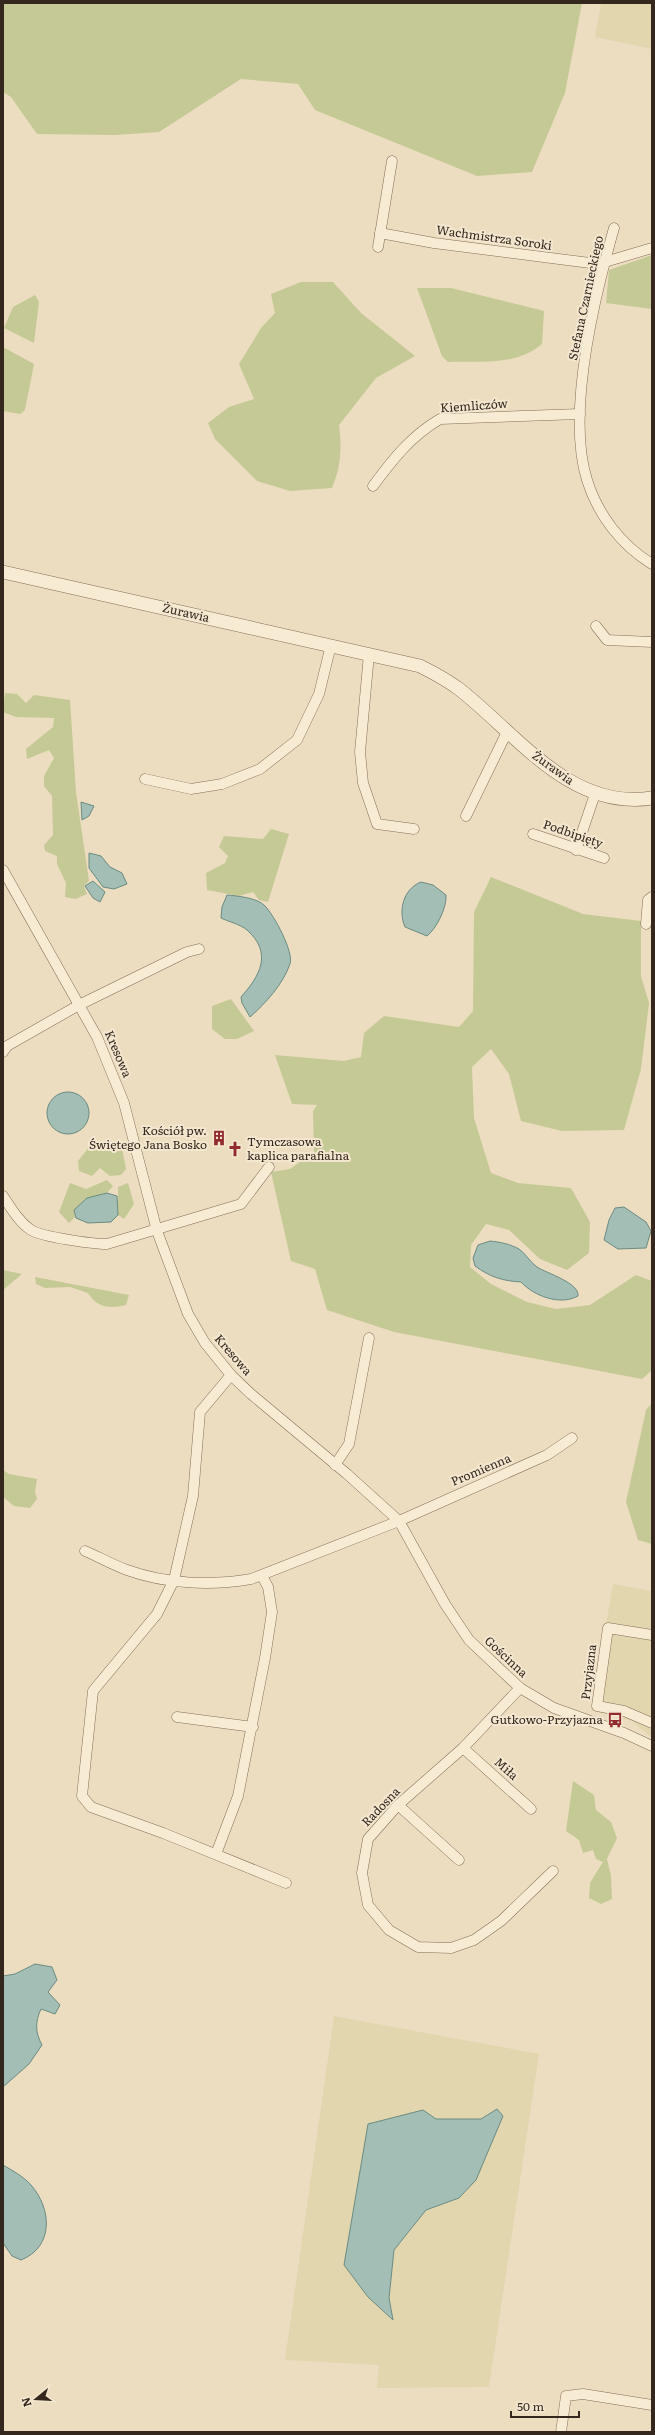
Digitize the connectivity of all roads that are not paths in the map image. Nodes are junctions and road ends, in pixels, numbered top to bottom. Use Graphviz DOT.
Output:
graph roads {
  1 [pos="392,161"];
  2 [pos="614,228"];
  3 [pos="380,233"];
  4 [pos="378,247"];
  5 [pos="652,248"];
  6 [pos="605,260"];
  7 [pos="580,414"];
  8 [pos="373,486"];
  9 [pos="652,564"];
  10 [pos="3,572"];
  11 [pos="596,626"];
  12 [pos="652,642"];
  13 [pos="331,645"];
  14 [pos="369,654"];
  15 [pos="506,732"];
  16 [pos="145,779"];
  17 [pos="595,794"];
  18 [pos="652,798"];
  19 [pos="466,816"];
  20 [pos="414,829"];
  21 [pos="533,834"];
  22 [pos="576,850"];
  23 [pos="604,858"];
  24 [pos="3,870"];
  25 [pos="652,897"];
  26 [pos="646,924"];
  27 [pos="199,949"];
  28 [pos="79,1005"];
  29 [pos="3,1052"];
  30 [pos="269,1167"];
  31 [pos="3,1196"];
  32 [pos="156,1231"];
  33 [pos="368,1338"];
  34 [pos="231,1375"];
  35 [pos="572,1438"];
  36 [pos="334,1465"];
  37 [pos="398,1521"];
  38 [pos="85,1551"];
  39 [pos="262,1576"];
  40 [pos="174,1580"];
  41 [pos="652,1635"];
  42 [pos="520,1688"];
  43 [pos="176,1717"];
  44 [pos="652,1723"];
  45 [pos="253,1727"];
  46 [pos="652,1746"];
  47 [pos="463,1748"];
  48 [pos="398,1805"];
  49 [pos="531,1809"];
  50 [pos="216,1854"];
  51 [pos="459,1860"];
  52 [pos="553,1872"];
  53 [pos="286,1883"];
  54 [pos="652,2405"];
  55 [pos="561,2432"];
  1 -- 3 [label="street"];
  2 -- 6 [label="street, Stefana Czarnieckiego"];
  3 -- 4 [label="street"];
  3 -- 6 [label="street, Wachmistrza Soroki"];
  5 -- 6 [label="street, Wachmistrza Soroki"];
  6 -- 7 [label="street, Stefana Czarnieckiego"];
  7 -- 8 [label="street, Kiemliczów"];
  7 -- 9 [label="street, Stefana Czarnieckiego"];
  10 -- 13 [label="street, Żurawia"];
  11 -- 12 [label="street"];
  13 -- 14 [label="street, Żurawia"];
  13 -- 16 [label="street"];
  14 -- 15 [label="street, Żurawia"];
  14 -- 20 [label="street"];
  15 -- 17 [label="street, Żurawia"];
  15 -- 19 [label="street"];
  17 -- 18 [label="street, Żurawia"];
  17 -- 22 [label="street"];
  21 -- 22 [label="street, Podbipięty"];
  22 -- 23 [label="street, Podbipięty"];
  24 -- 28 [label="street, Kresowa"];
  25 -- 26 [label="street"];
  27 -- 28 [label="street"];
  28 -- 29 [label="street"];
  28 -- 32 [label="street, Kresowa"];
  30 -- 32 [label="street"];
  31 -- 32 [label="street"];
  32 -- 34 [label="street, Kresowa"];
  33 -- 36 [label="street"];
  34 -- 36 [label="street, Kresowa"];
  34 -- 40 [label="street"];
  35 -- 37 [label="street, Promienna"];
  36 -- 37 [label="street, Kresowa"];
  37 -- 39 [label="street, Promienna"];
  37 -- 42 [label="street, Gościnna"];
  38 -- 40 [label="street, Promienna"];
  39 -- 40 [label="street, Promienna"];
  39 -- 45 [label="street"];
  40 -- 50 [label="street"];
  41 -- 44 [label="street, Przyjazna"];
  42 -- 46 [label="street, Gościnna"];
  42 -- 47 [label="street, Radosna"];
  43 -- 45 [label="street"];
  45 -- 50 [label="street"];
  47 -- 48 [label="street, Radosna"];
  47 -- 49 [label="street, Miła"];
  48 -- 51 [label="street"];
  48 -- 52 [label="street, Radosna"];
  50 -- 53 [label="street"];
  54 -- 55 [label="street"];
}
